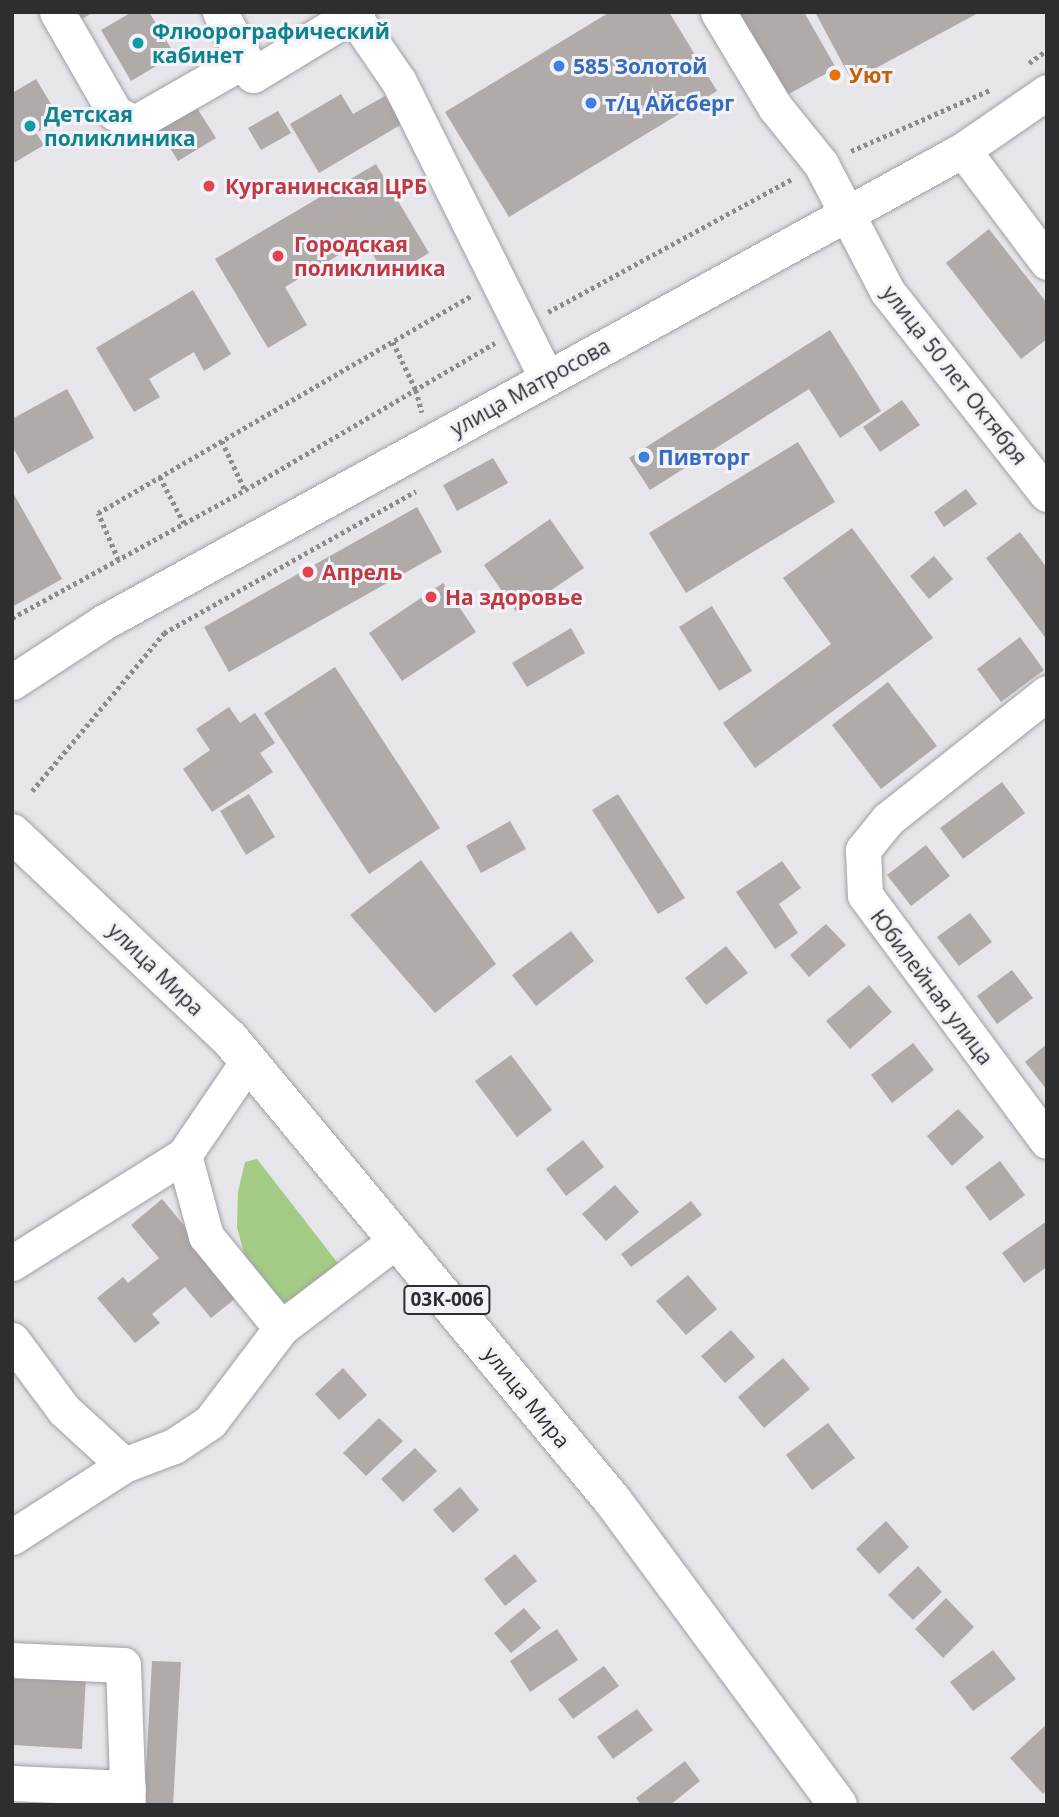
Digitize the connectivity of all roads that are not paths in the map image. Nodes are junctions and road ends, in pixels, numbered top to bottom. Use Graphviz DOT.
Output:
graph roads {
  1 [pos="57,12"];
  2 [pos="220,12"];
  3 [pos="718,12"];
  4 [pos="355,14"];
  5 [pos="245,60"];
  6 [pos="1047,92"];
  7 [pos="963,150"];
  8 [pos="850,215"];
  9 [pos="1047,262"];
  10 [pos="546,377"];
  11 [pos="1047,494"];
  12 [pos="12,682"];
  13 [pos="1047,693"];
  14 [pos="12,833"];
  15 [pos="248,1061"];
  16 [pos="1047,1141"];
  17 [pos="184,1155"];
  18 [pos="398,1239"];
  19 [pos="12,1263"];
  20 [pos="281,1328"];
  21 [pos="12,1340"];
  22 [pos="124,1465"];
  23 [pos="12,1537"];
  24 [pos="12,1660"];
  25 [pos="12,1783"];
  26 [pos="128,1796"];
  27 [pos="838,1805"];
  1 -- 5 [label="street"];
  2 -- 5 [label="street"];
  3 -- 8 [label="street, улица 50 лет Октября"];
  4 -- 5 [label="street"];
  4 -- 10 [label="street"];
  6 -- 7 [label="street, улица Матросова"];
  7 -- 8 [label="street, улица Матросова"];
  7 -- 9 [label="street"];
  8 -- 10 [label="street, улица Матросова"];
  8 -- 11 [label="street, улица 50 лет Октября"];
  10 -- 12 [label="street, улица Матросова"];
  13 -- 16 [label="street, Юбилейная улица"];
  14 -- 15 [label="main road, улица Мира / 03К-006"];
  15 -- 17 [label="street"];
  15 -- 18 [label="main road, улица Мира / 03К-006"];
  17 -- 19 [label="street"];
  17 -- 20 [label="street"];
  18 -- 20 [label="street"];
  18 -- 27 [label="main road, улица Мира / 03К-006"];
  20 -- 22 [label="street"];
  21 -- 22 [label="street"];
  22 -- 23 [label="street"];
  24 -- 26 [label="street"];
  25 -- 26 [label="street"];
}
